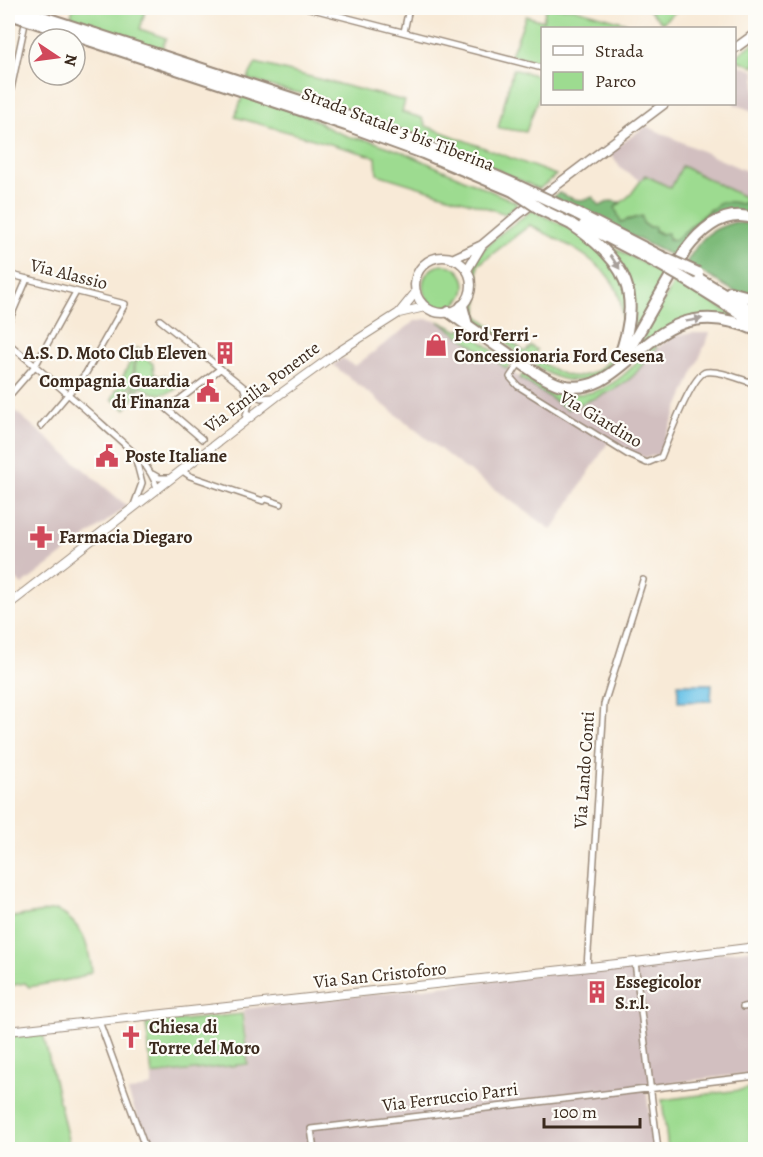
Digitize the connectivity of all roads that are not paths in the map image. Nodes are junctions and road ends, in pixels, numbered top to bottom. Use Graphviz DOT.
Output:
graph roads {
  1 [pos="29,8"];
  2 [pos="309,8"];
  3 [pos="409,8"];
  4 [pos="11,12"];
  5 [pos="404,32"];
  6 [pos="756,33"];
  7 [pos="736,48"];
  8 [pos="541,68"];
  9 [pos="9,87"];
  10 [pos="8,103"];
  11 [pos="663,105"];
  12 [pos="574,219"];
  13 [pos="756,219"];
  14 [pos="482,245"];
  15 [pos="452,259"];
  16 [pos="467,270"];
  17 [pos="8,274"];
  18 [pos="695,278"];
  19 [pos="27,279"];
  20 [pos="76,292"];
  21 [pos="416,292"];
  22 [pos="756,299"];
  23 [pos="462,306"];
  24 [pos="425,307"];
  25 [pos="449,312"];
  26 [pos="399,313"];
  27 [pos="756,313"];
  28 [pos="160,320"];
  29 [pos="8,323"];
  30 [pos="756,323"];
  31 [pos="467,325"];
  32 [pos="756,330"];
  33 [pos="8,343"];
  34 [pos="520,362"];
  35 [pos="35,366"];
  36 [pos="220,369"];
  37 [pos="611,374"];
  38 [pos="756,384"];
  39 [pos="69,394"];
  40 [pos="249,395"];
  41 [pos="8,397"];
  42 [pos="276,397"];
  43 [pos="260,409"];
  44 [pos="245,420"];
  45 [pos="41,426"];
  46 [pos="202,439"];
  47 [pos="133,453"];
  48 [pos="181,470"];
  49 [pos="152,474"];
  50 [pos="170,478"];
  51 [pos="142,479"];
  52 [pos="156,488"];
  53 [pos="281,504"];
  54 [pos="134,505"];
  55 [pos="643,580"];
  56 [pos="8,605"];
  57 [pos="756,947"];
  58 [pos="635,962"];
  59 [pos="587,968"];
  60 [pos="756,1005"];
  61 [pos="743,1007"];
  62 [pos="99,1021"];
  63 [pos="8,1031"];
  64 [pos="756,1076"];
  65 [pos="650,1089"];
  66 [pos="146,1149"];
  67 [pos="314,1149"];
  68 [pos="658,1149"];
  1 -- 9 [label="street"];
  2 -- 5 [label="street"];
  3 -- 5 [label="street"];
  4 -- 12 [label="highway, Strada Statale 3 bis Tiberina, bridge"];
  5 -- 8 [label="street"];
  6 -- 7 [label="main road"];
  9 -- 10 [label="street"];
  11 -- 14 [label="main road"];
  12 -- 18 [label="highway, bridge"];
  12 -- 37 [label="highway, one-way"];
  13 -- 37 [label="highway"];
  14 -- 15 [label="main road"];
  14 -- 16 [label="main road"];
  15 -- 16 [label="main road"];
  15 -- 21 [label="main road"];
  16 -- 23 [label="main road"];
  17 -- 19 [label="street, Via Alassio"];
  18 -- 22 [label="highway"];
  18 -- 27 [label="highway"];
  18 -- 30 [label="highway"];
  19 -- 20 [label="street, Via Alassio"];
  19 -- 29 [label="street"];
  20 -- 35 [label="street"];
  20 -- 39 [label="street, Via Alassio"];
  21 -- 24 [label="main road"];
  21 -- 26 [label="street, Via Emilia Ponente"];
  23 -- 25 [label="main road"];
  23 -- 31 [label="highway"];
  24 -- 25 [label="main road"];
  24 -- 26 [label="street, Via Emilia Ponente"];
  25 -- 31 [label="highway"];
  26 -- 42 [label="street, Via Emilia Ponente"];
  28 -- 36 [label="street"];
  31 -- 34 [label="highway"];
  37 -- 32 [label="highway, one-way"];
  33 -- 35 [label="street"];
  34 -- 37 [label="highway"];
  34 -- 38 [label="street, Via Giardino"];
  35 -- 39 [label="street"];
  35 -- 41 [label="street"];
  36 -- 40 [label="street"];
  36 -- 46 [label="street"];
  39 -- 45 [label="street"];
  39 -- 47 [label="street"];
  40 -- 42 [label="street"];
  40 -- 43 [label="street"];
  40 -- 44 [label="street"];
  42 -- 43 [label="street, Via Emilia Ponente"];
  43 -- 44 [label="street, Via Emilia Ponente"];
  44 -- 48 [label="street, Via Emilia Ponente"];
  47 -- 49 [label="street"];
  47 -- 51 [label="street"];
  48 -- 50 [label="street, Via Emilia Ponente"];
  48 -- 53 [label="street"];
  49 -- 50 [label="street"];
  49 -- 52 [label="street"];
  50 -- 52 [label="street, Via Emilia Ponente"];
  51 -- 52 [label="street"];
  51 -- 54 [label="street"];
  52 -- 54 [label="street, Via Emilia Ponente"];
  54 -- 56 [label="street, Via Emilia Ponente"];
  55 -- 59 [label="street, Via Lando Conti"];
  57 -- 58 [label="street, Via San Cristoforo"];
  58 -- 59 [label="street, Via San Cristoforo"];
  58 -- 65 [label="street"];
  59 -- 62 [label="street, Via San Cristoforo"];
  60 -- 61 [label="street"];
  62 -- 63 [label="street, Via San Cristoforo"];
  62 -- 66 [label="street"];
  64 -- 65 [label="street, Via Ferruccio Parri"];
  65 -- 67 [label="street, Via Ferruccio Parri"];
  65 -- 68 [label="street"];
}
